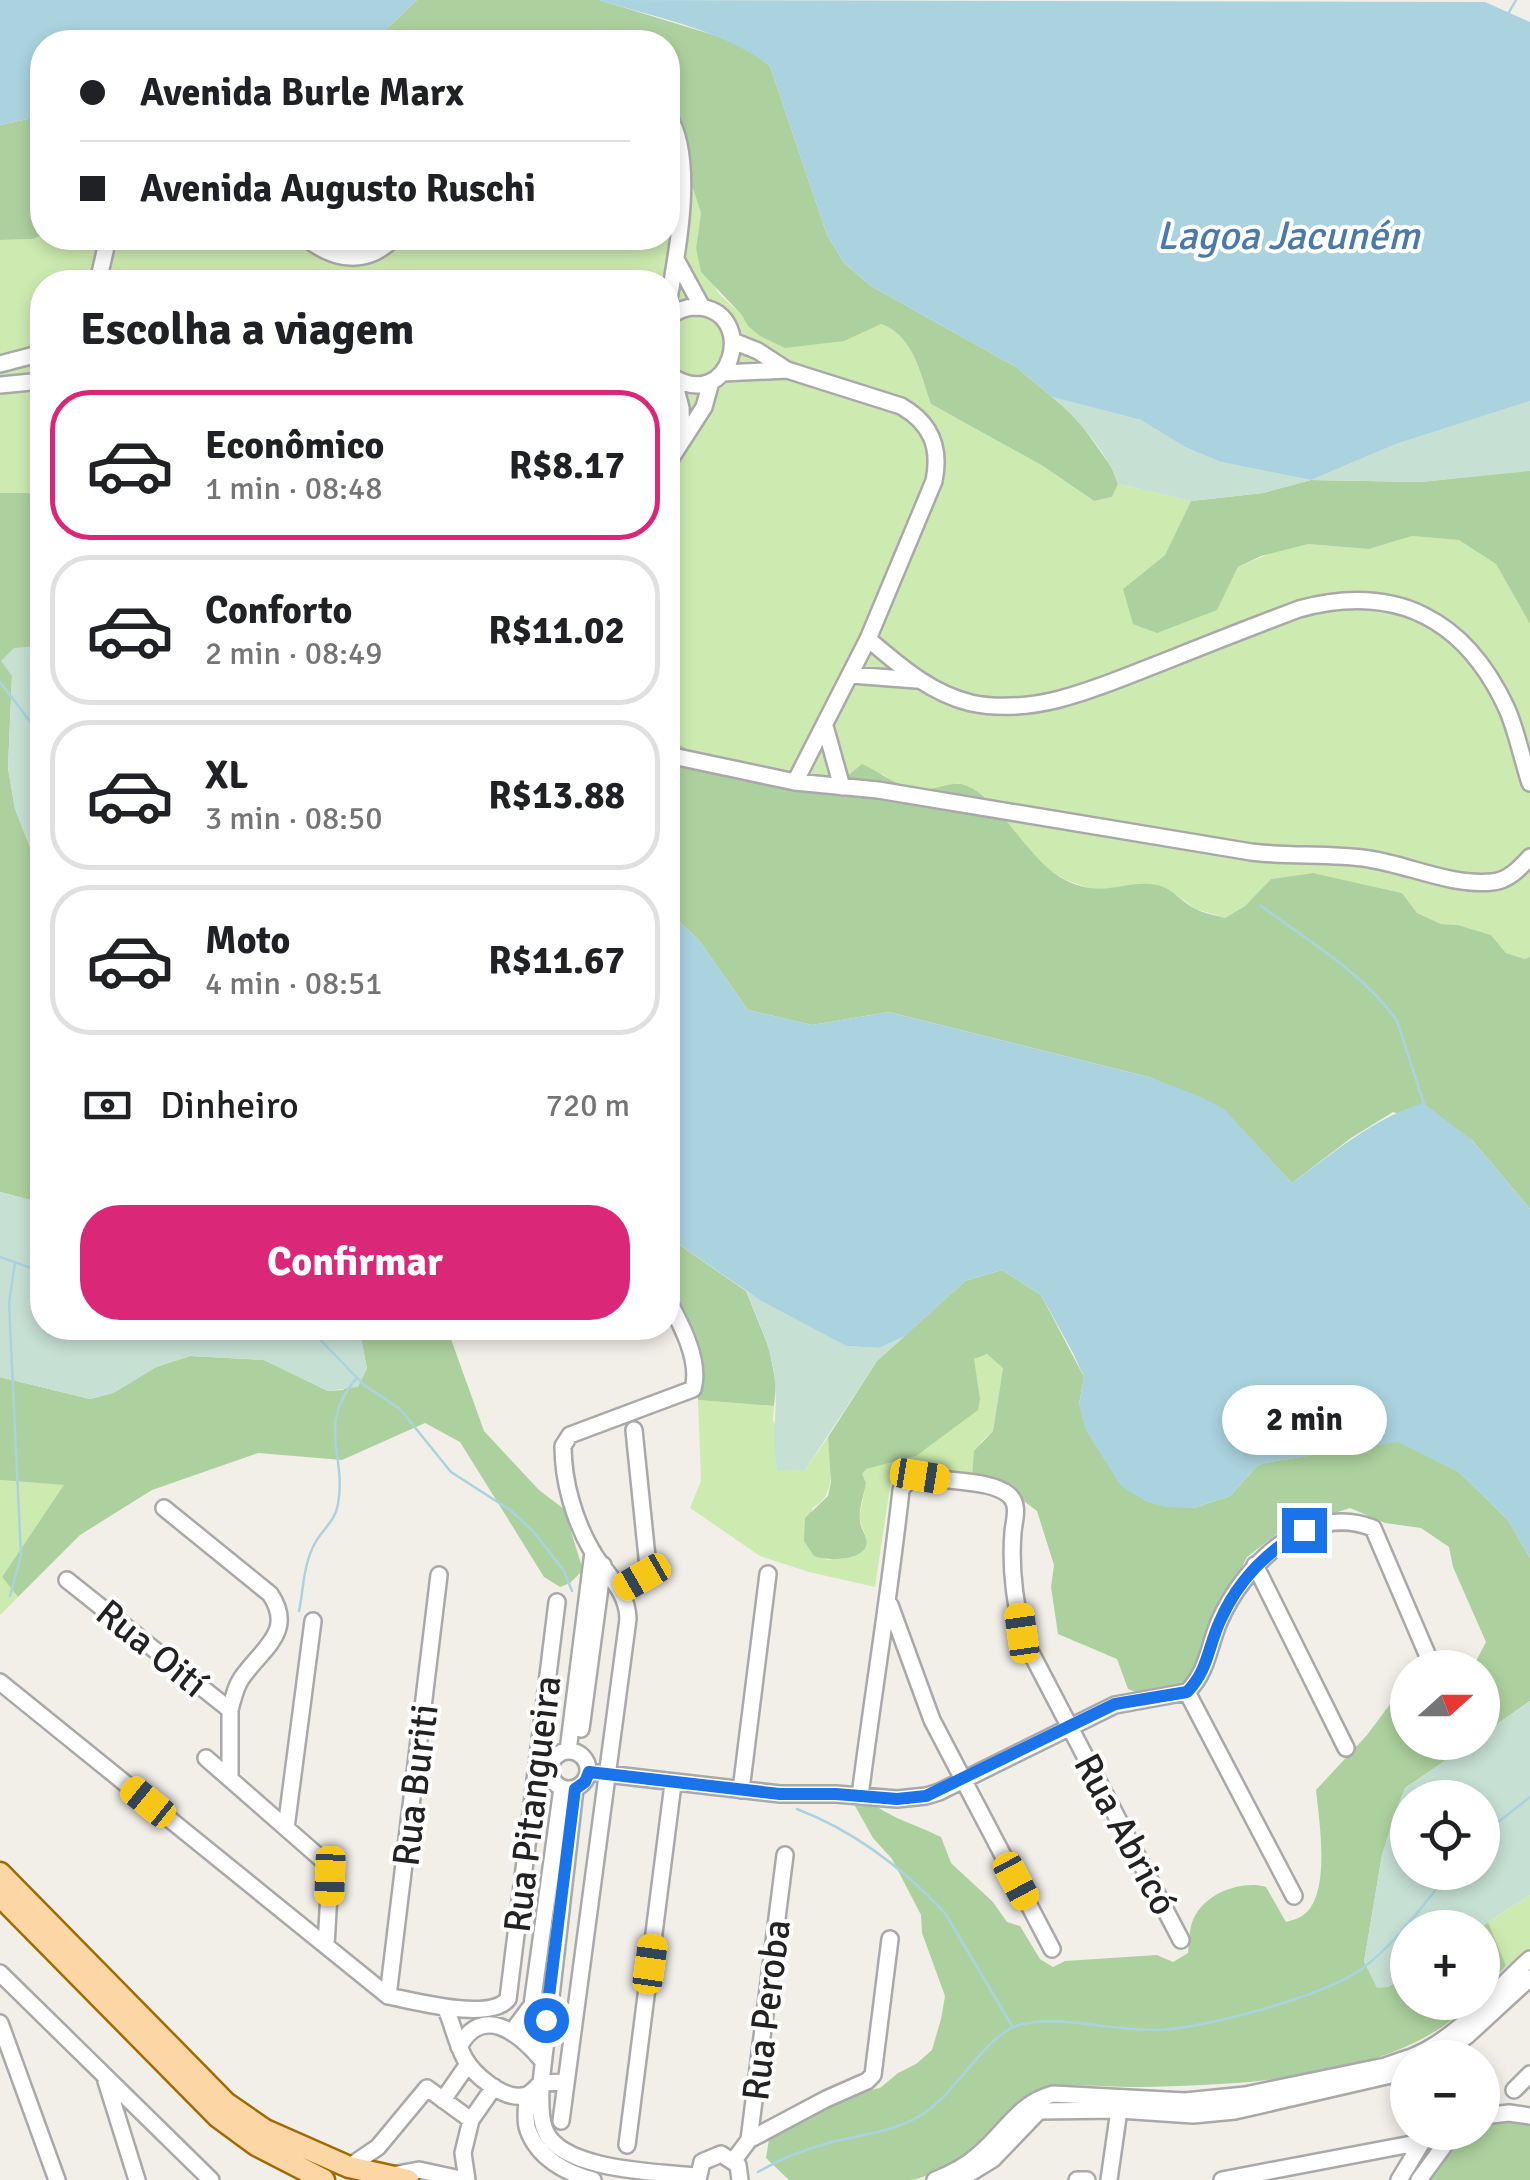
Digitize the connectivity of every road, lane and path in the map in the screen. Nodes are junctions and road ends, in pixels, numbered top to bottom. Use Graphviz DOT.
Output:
graph roads {
  1 [pos="680,142"];
  2 [pos="680,208"];
  3 [pos="324,250"];
  4 [pos="378,250"];
  5 [pos="678,250"];
  6 [pos="678,261"];
  7 [pos="676,270"];
  8 [pos="702,308"];
  9 [pos="680,311"];
  10 [pos="733,342"];
  11 [pos="30,356"];
  12 [pos="0,364"];
  13 [pos="787,370"];
  14 [pos="716,377"];
  15 [pos="680,380"];
  16 [pos="30,382"];
  17 [pos="0,386"];
  18 [pos="680,403"];
  19 [pos="682,437"];
  20 [pos="680,441"];
  21 [pos="868,639"];
  22 [pos="850,675"];
  23 [pos="916,680"];
  24 [pos="825,726"];
  25 [pos="680,758"];
  26 [pos="796,782"];
  27 [pos="1530,783"];
  28 [pos="842,786"];
  29 [pos="1530,857"];
  30 [pos="680,1324"];
  31 [pos="634,1430"];
  32 [pos="164,1508"];
  33 [pos="598,1559"];
  34 [pos="1255,1565"];
  35 [pos="438,1574"];
  36 [pos="768,1574"];
  37 [pos="67,1580"];
  38 [pos="621,1590"];
  39 [pos="889,1601"];
  40 [pos="557,1602"];
  41 [pos="312,1621"];
  42 [pos="1426,1650"];
  43 [pos="0,1682"];
  44 [pos="1187,1692"];
  45 [pos="230,1710"];
  46 [pos="1070,1727"];
  47 [pos="1346,1748"];
  48 [pos="573,1752"];
  49 [pos="206,1758"];
  50 [pos="544,1765"];
  51 [pos="589,1772"];
  52 [pos="607,1776"];
  53 [pos="230,1779"];
  54 [pos="963,1780"];
  55 [pos="673,1784"];
  56 [pos="568,1789"];
  57 [pos="742,1790"];
  58 [pos="860,1796"];
  59 [pos="286,1828"];
  60 [pos="785,1855"];
  61 [pos="0,1873"];
  62 [pos="0,1896"];
  63 [pos="1294,1896"];
  64 [pos="890,1939"];
  65 [pos="1181,1940"];
  66 [pos="326,1946"];
  67 [pos="1052,1949"];
  68 [pos="1530,1959"];
  69 [pos="0,1973"];
  70 [pos="1530,1978"];
  71 [pos="388,1996"];
  72 [pos="445,2008"];
  73 [pos="0,2023"];
  74 [pos="454,2027"];
  75 [pos="472,2030"];
  76 [pos="512,2032"];
  77 [pos="1443,2040"];
  78 [pos="1461,2040"];
  79 [pos="459,2047"];
  80 [pos="541,2059"];
  81 [pos="468,2064"];
  82 [pos="1390,2064"];
  83 [pos="1390,2074"];
  84 [pos="1530,2074"];
  85 [pos="104,2078"];
  86 [pos="541,2082"];
  87 [pos="565,2082"];
  88 [pos="494,2087"];
  89 [pos="1514,2090"];
  90 [pos="527,2096"];
  91 [pos="443,2100"];
  92 [pos="1119,2110"];
  93 [pos="1500,2114"];
  94 [pos="1530,2116"];
  95 [pos="471,2120"];
  96 [pos="562,2122"];
  97 [pos="749,2140"];
  98 [pos="1390,2144"];
  99 [pos="627,2145"];
  100 [pos="1414,2150"];
  101 [pos="1441,2150"];
  102 [pos="734,2160"];
  103 [pos="350,2166"];
  104 [pos="394,2178"];
  105 [pos="698,2178"];
  106 [pos="56,2180"];
  107 [pos="137,2180"];
  108 [pos="211,2180"];
  109 [pos="324,2180"];
  110 [pos="466,2180"];
  111 [pos="593,2180"];
  112 [pos="740,2180"];
  113 [pos="935,2180"];
  114 [pos="958,2180"];
  115 [pos="1077,2180"];
  116 [pos="1088,2180"];
  117 [pos="1109,2180"];
  118 [pos="1222,2180"];
  119 [pos="1399,2180"];
  120 [pos="1419,2180"];
  1 -- 2 [label="street"];
  3 -- 4 [label="street"];
  5 -- 6 [label="street"];
  6 -- 7 [label="street"];
  6 -- 8 [label="street"];
  8 -- 9 [label="street"];
  8 -- 10 [label="street"];
  10 -- 13 [label="street"];
  10 -- 14 [label="street"];
  11 -- 12 [label="street"];
  13 -- 14 [label="street"];
  13 -- 21 [label="street"];
  14 -- 15 [label="street"];
  14 -- 19 [label="street"];
  16 -- 17 [label="street"];
  18 -- 19 [label="street"];
  19 -- 20 [label="street"];
  21 -- 22 [label="street"];
  21 -- 23 [label="street"];
  22 -- 23 [label="street"];
  22 -- 24 [label="street"];
  23 -- 27 [label="street"];
  24 -- 26 [label="street"];
  24 -- 28 [label="street"];
  25 -- 26 [label="street"];
  26 -- 28 [label="street"];
  28 -- 29 [label="street"];
  30 -- 33 [label="street"];
  31 -- 38 [label="street"];
  32 -- 45 [label="street"];
  33 -- 38 [label="street"];
  33 -- 48 [label="street"];
  34 -- 42 [label="street"];
  34 -- 44 [label="street"];
  34 -- 47 [label="street"];
  35 -- 71 [label="street, Rua Buriti"];
  36 -- 57 [label="street"];
  37 -- 45 [label="street, Rua Oití"];
  38 -- 52 [label="street"];
  39 -- 46 [label="street, Rua Abricó"];
  39 -- 54 [label="street"];
  39 -- 58 [label="street"];
  40 -- 50 [label="street, Rua Pitangueira"];
  41 -- 59 [label="street"];
  43 -- 66 [label="street"];
  44 -- 46 [label="street"];
  44 -- 63 [label="street"];
  45 -- 53 [label="street, Rua Oití"];
  46 -- 54 [label="street"];
  46 -- 65 [label="street, Rua Abricó"];
  48 -- 50 [label="street"];
  48 -- 51 [label="street"];
  49 -- 53 [label="street"];
  50 -- 56 [label="street"];
  50 -- 72 [label="street, Rua Pitangueira"];
  51 -- 52 [label="street"];
  51 -- 56 [label="street"];
  52 -- 55 [label="street"];
  52 -- 87 [label="street"];
  53 -- 59 [label="street"];
  54 -- 58 [label="street"];
  54 -- 67 [label="street"];
  55 -- 57 [label="street"];
  55 -- 99 [label="street"];
  56 -- 76 [label="street"];
  56 -- 80 [label="street"];
  57 -- 58 [label="street"];
  59 -- 66 [label="street"];
  60 -- 97 [label="street, Rua Peroba"];
  61 -- 103 [label="main road"];
  62 -- 109 [label="main road"];
  64 -- 97 [label="street"];
  66 -- 71 [label="street"];
  68 -- 77 [label="street"];
  69 -- 85 [label="street"];
  70 -- 78 [label="street"];
  71 -- 72 [label="street"];
  72 -- 74 [label="street"];
  73 -- 106 [label="street"];
  74 -- 75 [label="street"];
  74 -- 79 [label="street"];
  75 -- 76 [label="street"];
  75 -- 79 [label="street"];
  76 -- 80 [label="street"];
  79 -- 81 [label="street"];
  80 -- 86 [label="street"];
  81 -- 88 [label="street"];
  81 -- 91 [label="street"];
  82 -- 113 [label="street"];
  83 -- 92 [label="street"];
  84 -- 89 [label="street"];
  85 -- 107 [label="street"];
  85 -- 108 [label="street"];
  86 -- 87 [label="street"];
  86 -- 90 [label="street"];
  86 -- 105 [label="street"];
  87 -- 96 [label="street"];
  88 -- 90 [label="street"];
  88 -- 95 [label="street"];
  90 -- 111 [label="street"];
  91 -- 95 [label="street"];
  91 -- 103 [label="street"];
  92 -- 114 [label="street"];
  92 -- 117 [label="street"];
  93 -- 94 [label="street"];
  95 -- 110 [label="street"];
  97 -- 102 [label="street, Rua Peroba"];
  98 -- 118 [label="street"];
  100 -- 119 [label="street"];
  101 -- 120 [label="street"];
  102 -- 105 [label="street"];
  102 -- 112 [label="street"];
  103 -- 104 [label="main road"];
  104 -- 110 [label="street"];
  115 -- 116 [label="street"];
}
